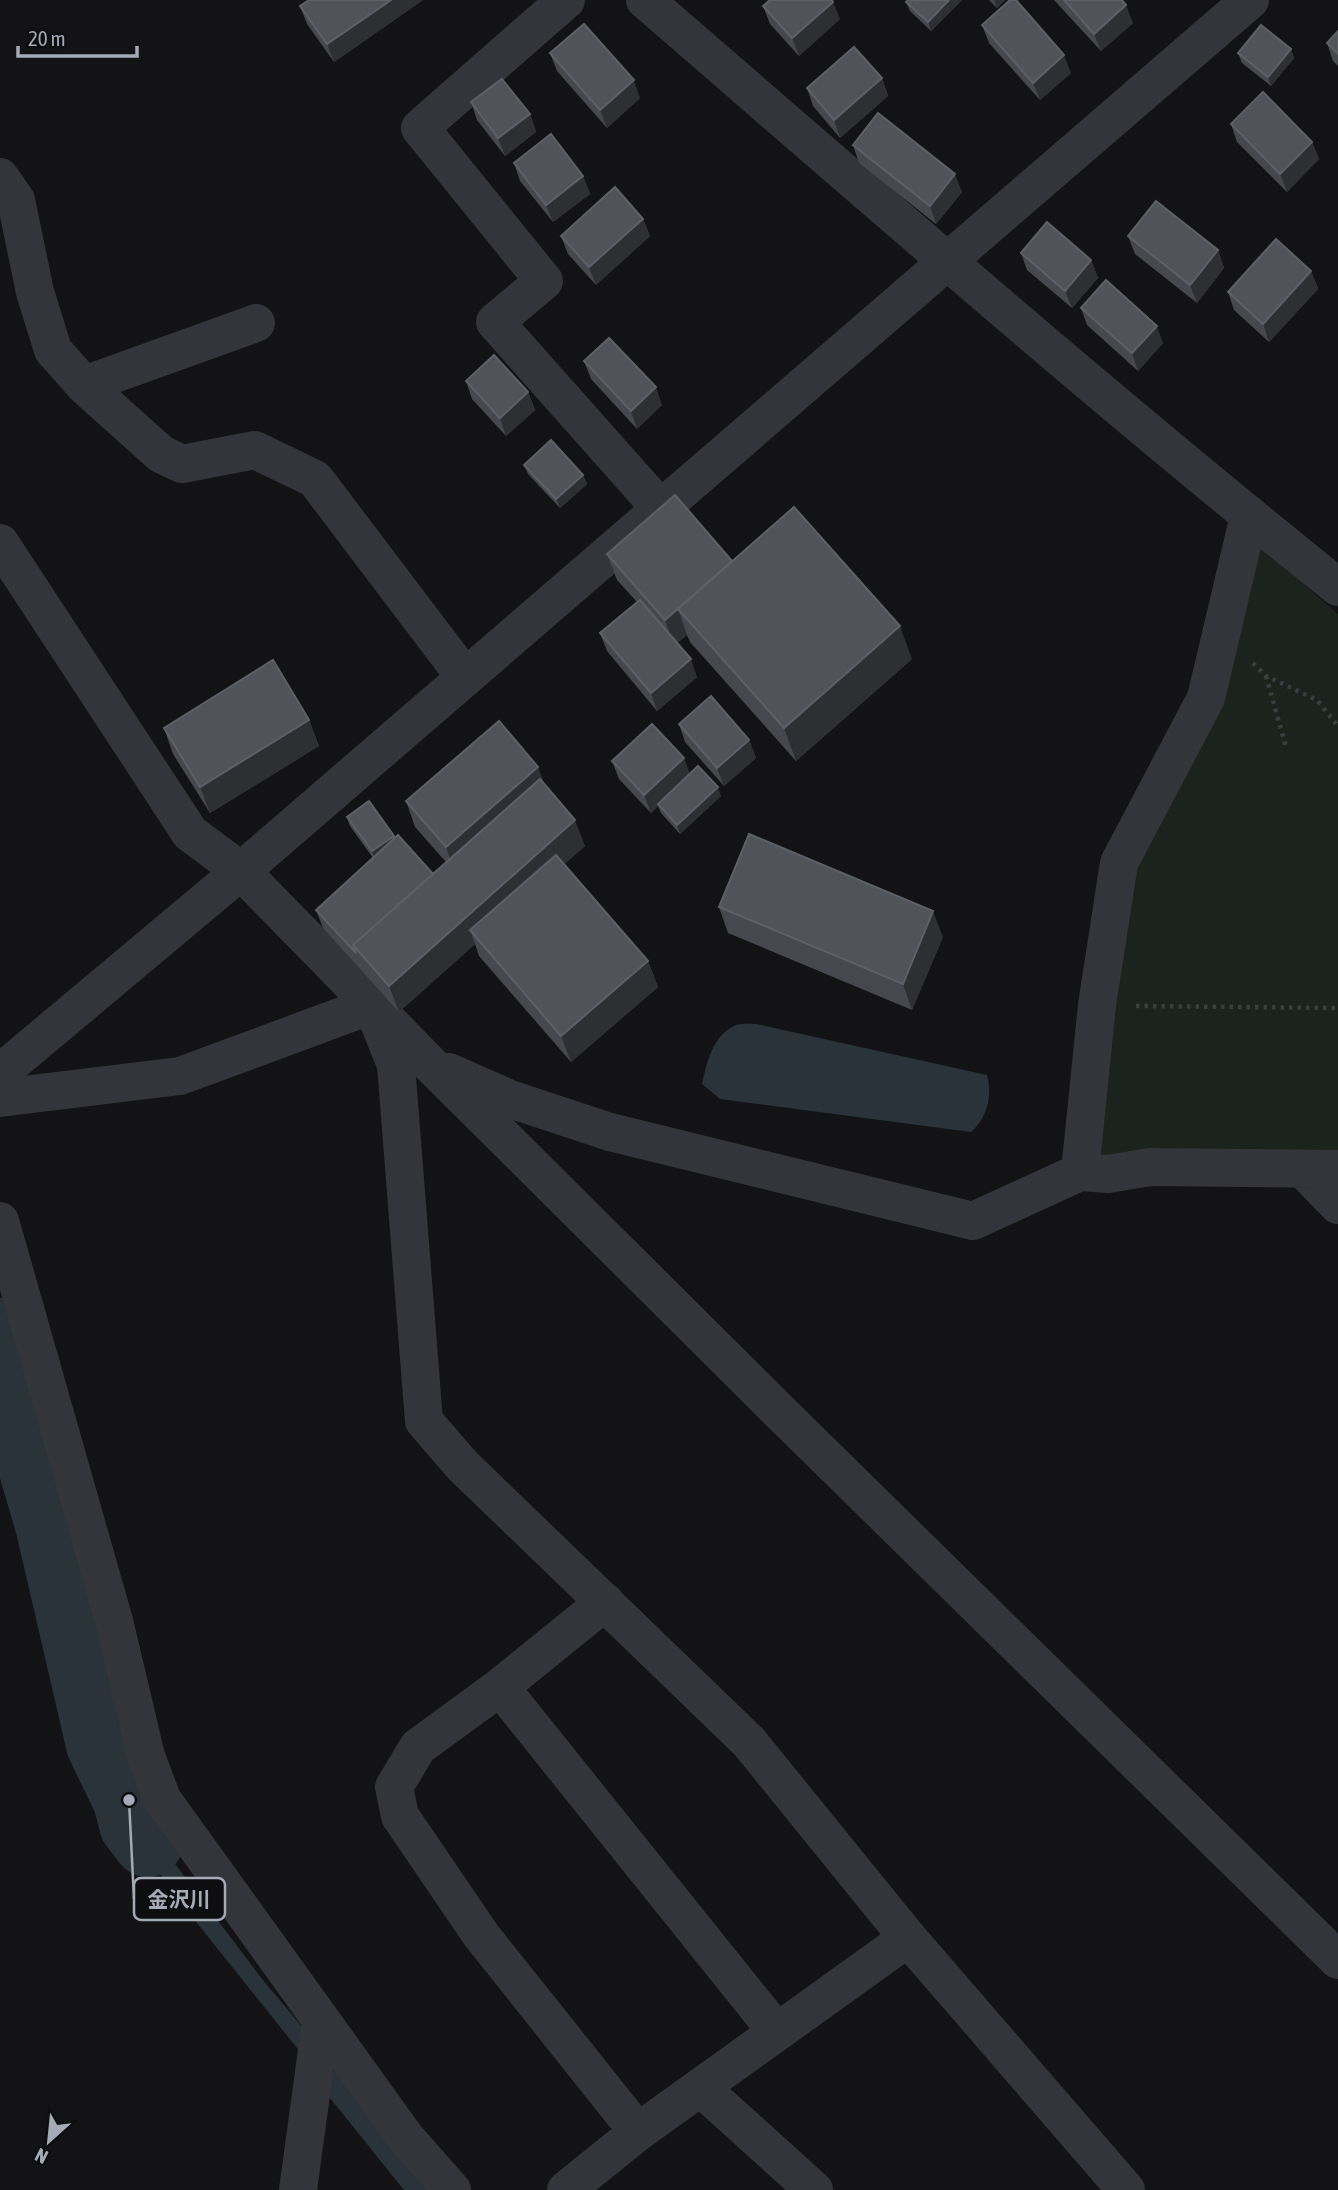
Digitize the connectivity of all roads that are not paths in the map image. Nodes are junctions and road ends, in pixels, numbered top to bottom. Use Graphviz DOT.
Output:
graph roads {
  1 [pos="566,0"];
  2 [pos="645,0"];
  3 [pos="1250,0"];
  4 [pos="0,177"];
  5 [pos="947,261"];
  6 [pos="256,323"];
  7 [pos="84,385"];
  8 [pos="661,509"];
  9 [pos="1250,516"];
  10 [pos="0,543"];
  11 [pos="1338,587"];
  12 [pos="466,677"];
  13 [pos="241,871"];
  14 [pos="372,1005"];
  15 [pos="430,1064"];
  16 [pos="0,1073"];
  17 [pos="0,1098"];
  18 [pos="1320,1170"];
  19 [pos="1080,1172"];
  20 [pos="1338,1205"];
  21 [pos="0,1221"];
  22 [pos="605,1602"];
  23 [pos="500,1688"];
  24 [pos="908,1938"];
  25 [pos="1338,1960"];
  26 [pos="321,2021"];
  27 [pos="777,2032"];
  28 [pos="701,2088"];
  29 [pos="639,2132"];
  30 [pos="298,2190"];
  31 [pos="452,2190"];
  32 [pos="565,2190"];
  33 [pos="814,2190"];
  34 [pos="1126,2190"];
  1 -- 8 [label="street"];
  2 -- 5 [label="street"];
  3 -- 5 [label="street"];
  4 -- 7 [label="street"];
  5 -- 8 [label="street"];
  5 -- 9 [label="street"];
  6 -- 7 [label="street"];
  7 -- 12 [label="street"];
  8 -- 12 [label="street"];
  9 -- 11 [label="street"];
  9 -- 19 [label="street"];
  10 -- 13 [label="street"];
  12 -- 13 [label="street"];
  13 -- 14 [label="street"];
  13 -- 16 [label="street"];
  14 -- 15 [label="street"];
  14 -- 17 [label="street"];
  14 -- 22 [label="street"];
  15 -- 19 [label="street"];
  15 -- 25 [label="street"];
  18 -- 19 [label="street"];
  18 -- 20 [label="street"];
  21 -- 26 [label="street"];
  22 -- 23 [label="street"];
  22 -- 24 [label="street"];
  23 -- 27 [label="street"];
  23 -- 29 [label="street"];
  24 -- 27 [label="street"];
  24 -- 34 [label="street"];
  26 -- 30 [label="street"];
  26 -- 31 [label="street"];
  27 -- 28 [label="street"];
  28 -- 29 [label="street"];
  28 -- 33 [label="street"];
  29 -- 32 [label="street"];
}
